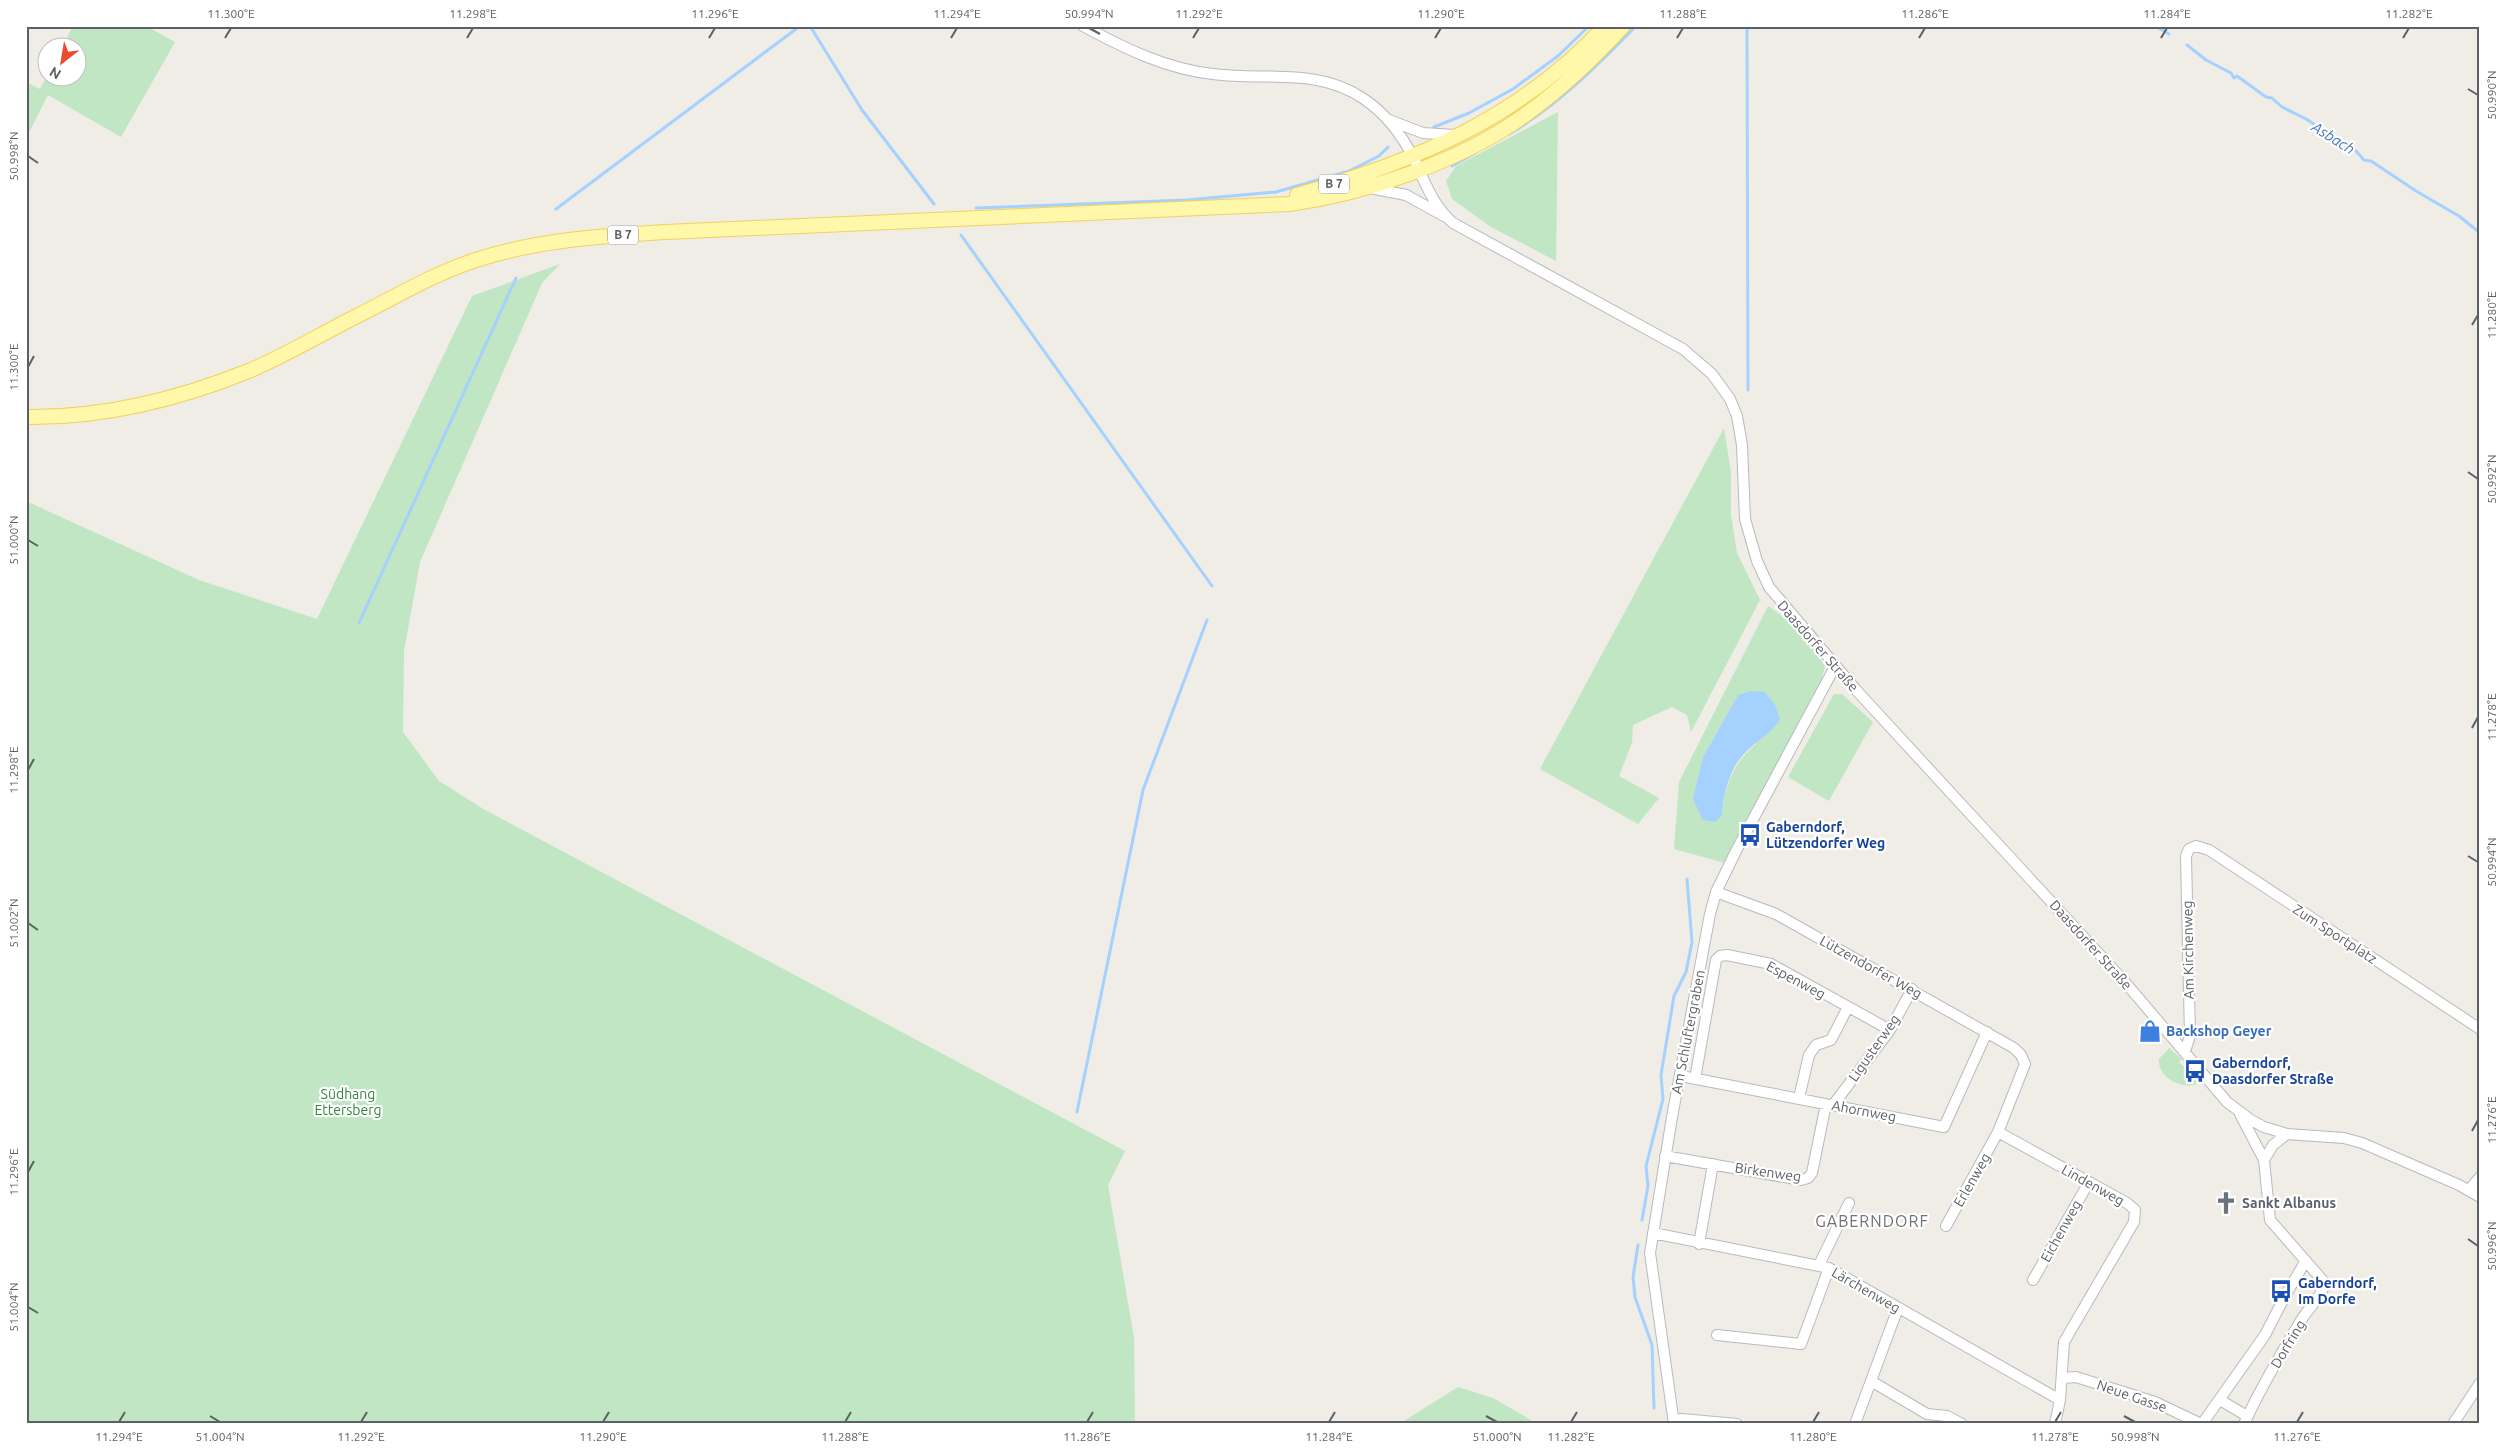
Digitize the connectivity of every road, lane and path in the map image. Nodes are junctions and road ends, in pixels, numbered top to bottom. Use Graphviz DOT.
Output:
graph roads {
  1 [pos="1083,26"];
  2 [pos="1605,26"];
  3 [pos="1623,26"];
  4 [pos="1388,120"];
  5 [pos="1461,135"];
  6 [pos="1415,163"];
  7 [pos="1364,187"];
  8 [pos="1253,205"];
  9 [pos="1446,217"];
  10 [pos="26,417"];
  11 [pos="1836,668"];
  12 [pos="2189,849"];
  13 [pos="1716,892"];
  14 [pos="1912,989"];
  15 [pos="1848,1007"];
  16 [pos="2480,1029"];
  17 [pos="1890,1030"];
  18 [pos="1987,1032"];
  19 [pos="2185,1051"];
  20 [pos="1681,1076"];
  21 [pos="1695,1079"];
  22 [pos="1800,1098"];
  23 [pos="1830,1105"];
  24 [pos="2239,1111"];
  25 [pos="1998,1132"];
  26 [pos="2287,1134"];
  27 [pos="1665,1156"];
  28 [pos="2264,1160"];
  29 [pos="1713,1164"];
  30 [pos="2480,1176"];
  31 [pos="2089,1182"];
  32 [pos="2469,1190"];
  33 [pos="2480,1197"];
  34 [pos="1850,1203"];
  35 [pos="1946,1226"];
  36 [pos="1653,1233"];
  37 [pos="1699,1244"];
  38 [pos="2306,1262"];
  39 [pos="1824,1267"];
  40 [pos="2033,1280"];
  41 [pos="1898,1308"];
  42 [pos="1717,1335"];
  43 [pos="2062,1378"];
  44 [pos="1871,1381"];
  45 [pos="2480,1383"];
  46 [pos="2060,1400"];
  47 [pos="2220,1400"];
  48 [pos="2246,1420"];
  49 [pos="1674,1422"];
  50 [pos="1737,1424"];
  51 [pos="1855,1424"];
  52 [pos="1962,1424"];
  53 [pos="2055,1424"];
  54 [pos="2201,1424"];
  55 [pos="2453,1424"];
  1 -- 4 [label="street"];
  2 -- 5 [label="main road, B 7"];
  3 -- 6 [label="main road, B 7"];
  4 -- 5 [label="street"];
  4 -- 6 [label="street"];
  5 -- 6 [label="main road, B 7"];
  6 -- 7 [label="main road, B 7"];
  6 -- 8 [label="main road, B 7"];
  6 -- 9 [label="street"];
  7 -- 8 [label="main road, B 7"];
  7 -- 9 [label="street, Daasdorfer Straße"];
  8 -- 10 [label="main road, B 7"];
  9 -- 11 [label="street, Daasdorfer Straße"];
  11 -- 13 [label="street, Am Schluftergraben"];
  11 -- 19 [label="street, Daasdorfer Straße"];
  12 -- 16 [label="street, Zum Sportplatz"];
  12 -- 19 [label="street, Am Kirchenweg"];
  13 -- 14 [label="street, Lützendorfer Weg"];
  13 -- 20 [label="street, Am Schluftergraben"];
  14 -- 17 [label="street, Ligusterweg"];
  14 -- 18 [label="street, Lützendorfer Weg"];
  15 -- 17 [label="street, Espenweg"];
  15 -- 21 [label="street, Espenweg"];
  15 -- 22 [label="street"];
  17 -- 23 [label="street, Ligusterweg"];
  18 -- 23 [label="street, Ahornweg"];
  18 -- 25 [label="street, Lützendorfer Weg"];
  19 -- 24 [label="street, Daasdorfer Straße"];
  20 -- 21 [label="street, Ahornweg"];
  20 -- 27 [label="street, Am Schluftergraben"];
  21 -- 22 [label="street, Ahornweg"];
  22 -- 23 [label="street, Ahornweg"];
  23 -- 29 [label="street, Birkenweg"];
  24 -- 26 [label="street, Daasdorfer Straße"];
  24 -- 28 [label="street"];
  25 -- 31 [label="street, Lindenweg"];
  25 -- 35 [label="street, Erlenweg"];
  26 -- 28 [label="street"];
  26 -- 32 [label="street, Daasdorfer Straße"];
  27 -- 29 [label="street, Birkenweg"];
  27 -- 36 [label="street, Am Schluftergraben"];
  28 -- 38 [label="street"];
  29 -- 37 [label="street"];
  30 -- 32 [label="street"];
  31 -- 40 [label="street, Eichenweg"];
  31 -- 43 [label="street, Lindenweg"];
  32 -- 33 [label="street, Daasdorfer Straße"];
  34 -- 39 [label="street"];
  36 -- 37 [label="street, Lärchenweg"];
  36 -- 49 [label="street, Am Schluftergraben"];
  37 -- 39 [label="street, Lärchenweg"];
  38 -- 47 [label="street, Dorfring"];
  38 -- 48 [label="street, Dorfring"];
  39 -- 41 [label="street, Lärchenweg"];
  39 -- 42 [label="street"];
  41 -- 44 [label="street"];
  41 -- 46 [label="street, Lärchenweg"];
  43 -- 46 [label="street, Lindenweg"];
  43 -- 54 [label="street, Neue Gasse"];
  44 -- 51 [label="street"];
  44 -- 52 [label="street"];
  45 -- 55 [label="street"];
  46 -- 53 [label="street, Lindenweg"];
  47 -- 48 [label="street, Dorfring"];
  47 -- 54 [label="street, Dorfring"];
  49 -- 50 [label="street"];
}
